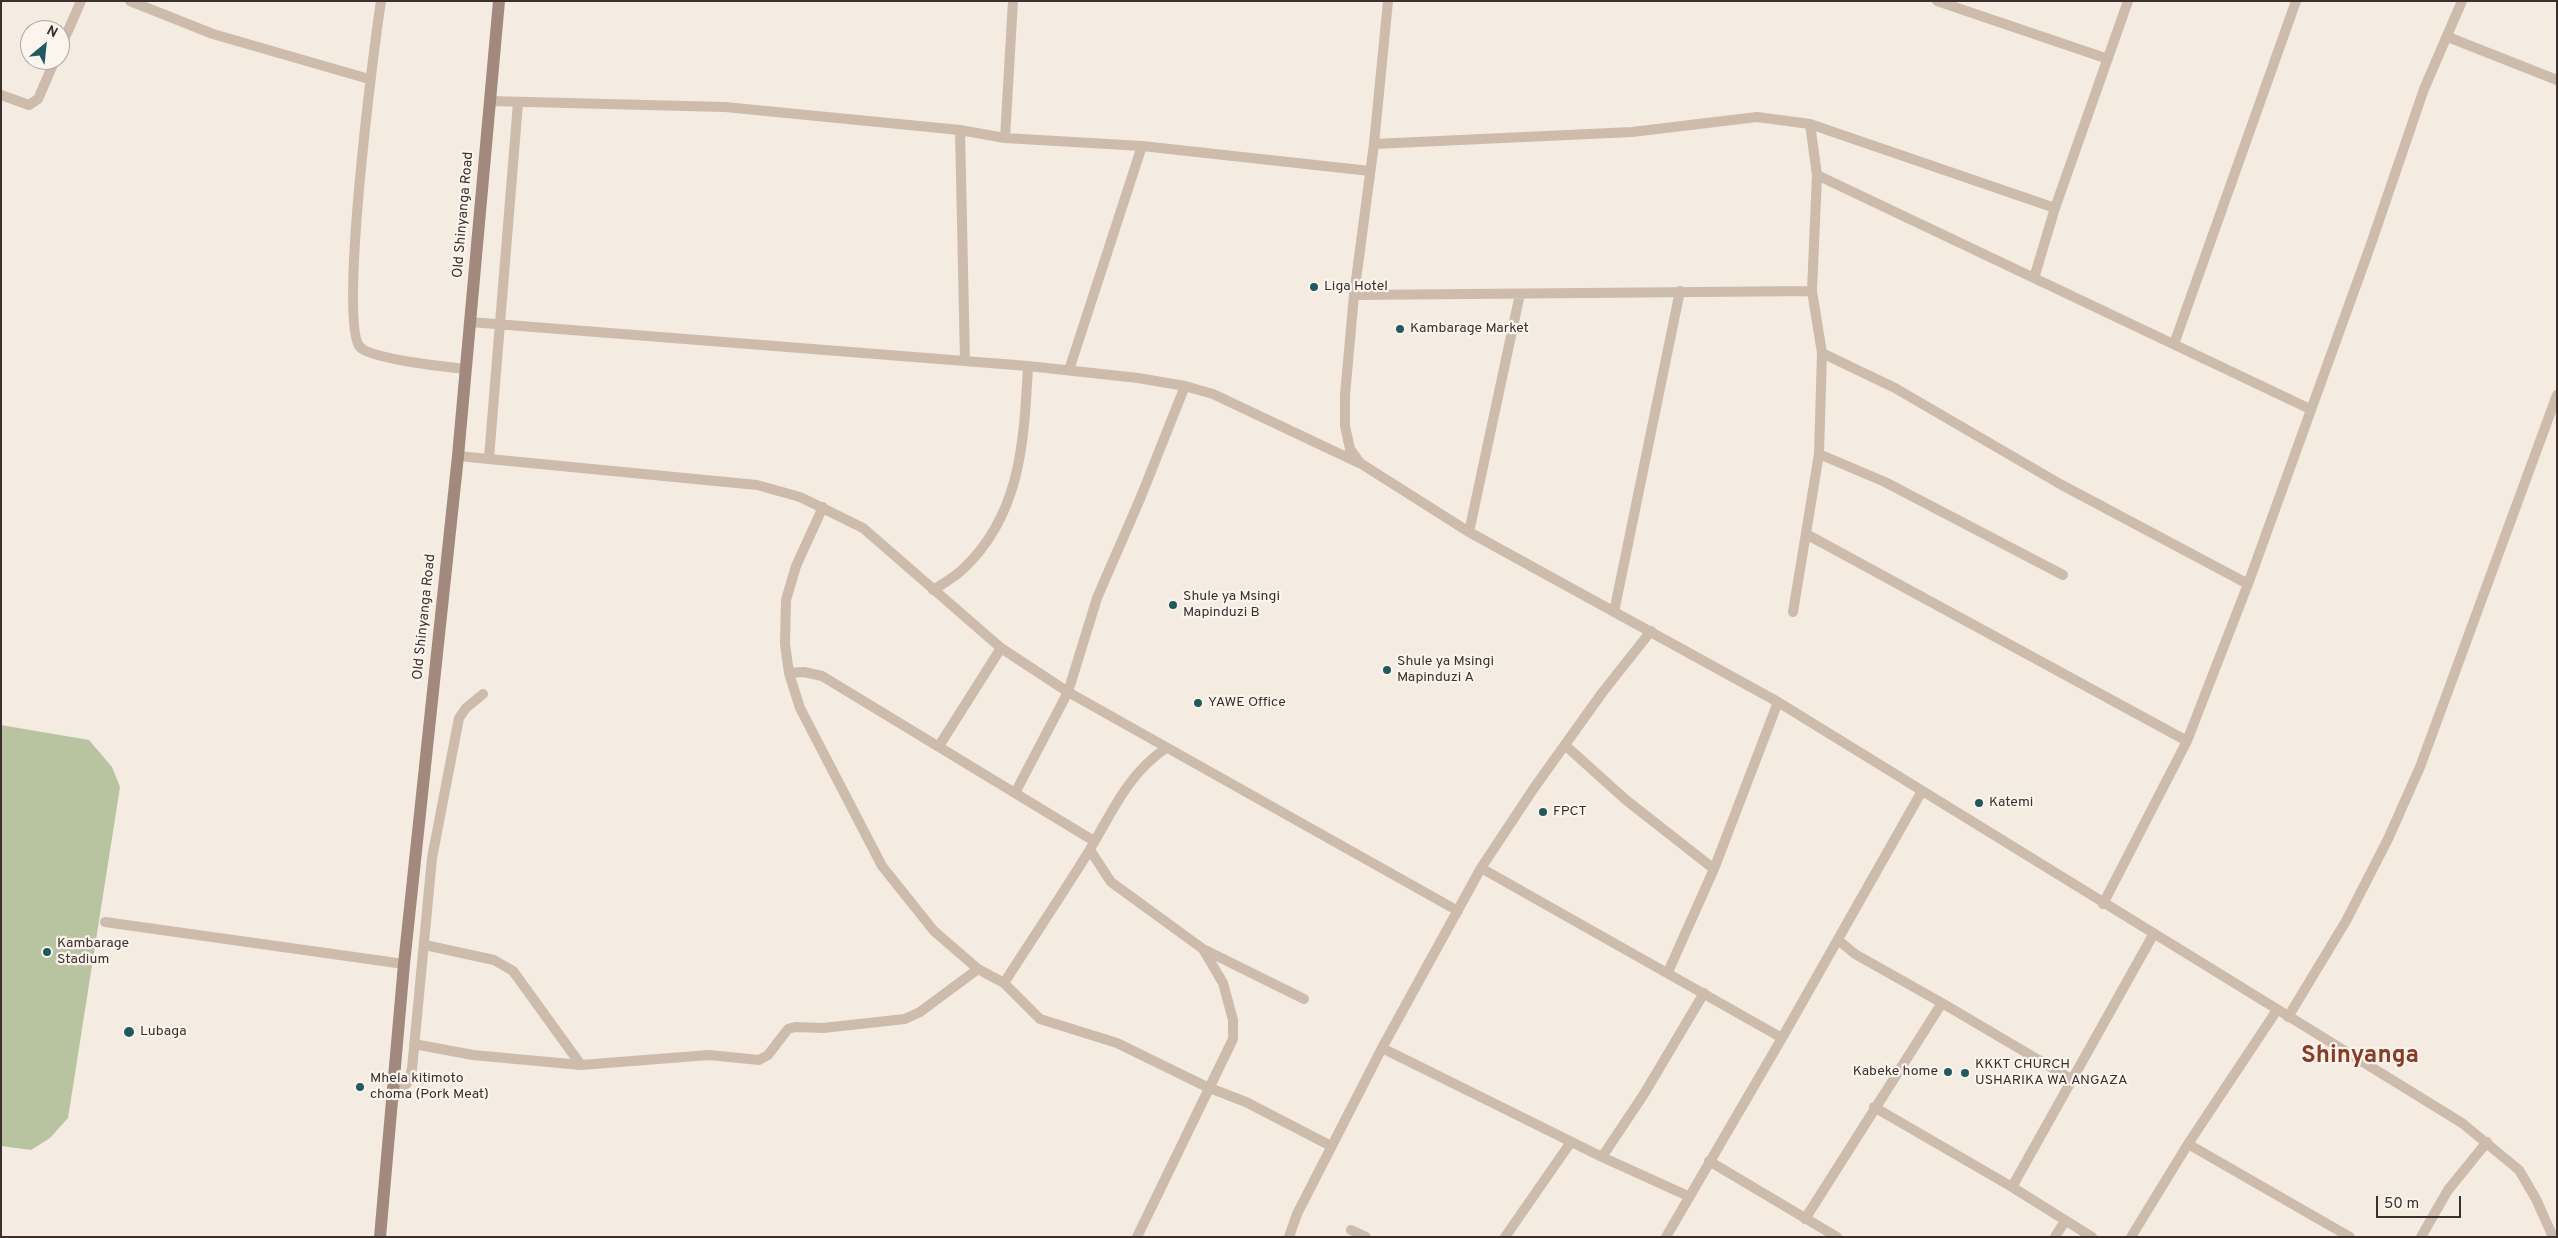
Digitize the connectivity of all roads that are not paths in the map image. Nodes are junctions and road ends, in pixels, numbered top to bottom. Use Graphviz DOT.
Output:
graph roads {
  1 [pos="81,1"];
  2 [pos="130,1"];
  3 [pos="381,1"];
  4 [pos="499,1"];
  5 [pos="1013,1"];
  6 [pos="1388,1"];
  7 [pos="1937,1"];
  8 [pos="2128,1"];
  9 [pos="2296,1"];
  10 [pos="2462,1"];
  11 [pos="1962,5"];
  12 [pos="70,26"];
  13 [pos="2448,37"];
  14 [pos="2108,59"];
  15 [pos="51,70"];
  16 [pos="369,79"];
  17 [pos="2557,80"];
  18 [pos="1,94"];
  19 [pos="489,101"];
  20 [pos="518,103"];
  21 [pos="1810,124"];
  22 [pos="960,130"];
  23 [pos="1005,138"];
  24 [pos="1374,144"];
  25 [pos="1142,146"];
  26 [pos="1370,171"];
  27 [pos="1817,175"];
  28 [pos="2055,208"];
  29 [pos="2034,278"];
  30 [pos="1680,291"];
  31 [pos="1812,291"];
  32 [pos="1520,294"];
  33 [pos="1354,295"];
  34 [pos="470,322"];
  35 [pos="502,324"];
  36 [pos="2174,344"];
  37 [pos="1822,353"];
  38 [pos="965,361"];
  39 [pos="1028,366"];
  40 [pos="466,369"];
  41 [pos="1069,370"];
  42 [pos="1185,386"];
  43 [pos="2557,395"];
  44 [pos="2310,409"];
  45 [pos="1820,454"];
  46 [pos="458,456"];
  47 [pos="489,458"];
  48 [pos="1360,463"];
  49 [pos="823,507"];
  50 [pos="1469,532"];
  51 [pos="1808,535"];
  52 [pos="2063,575"];
  53 [pos="2248,584"];
  54 [pos="933,590"];
  55 [pos="1614,612"];
  56 [pos="1793,612"];
  57 [pos="1651,631"];
  58 [pos="1001,648"];
  59 [pos="789,673"];
  60 [pos="1068,692"];
  61 [pos="482,694"];
  62 [pos="1778,702"];
  63 [pos="2187,741"];
  64 [pos="939,746"];
  65 [pos="1566,746"];
  66 [pos="1166,748"];
  67 [pos="1922,790"];
  68 [pos="1015,793"];
  69 [pos="1092,846"];
  70 [pos="1481,868"];
  71 [pos="1714,869"];
  72 [pos="2103,904"];
  73 [pos="1458,911"];
  74 [pos="105,922"];
  75 [pos="2153,935"];
  76 [pos="1838,940"];
  77 [pos="425,945"];
  78 [pos="1202,949"];
  79 [pos="404,964"];
  80 [pos="978,969"];
  81 [pos="1668,972"];
  82 [pos="1004,982"];
  83 [pos="1704,993"];
  84 [pos="1304,999"];
  85 [pos="1942,1002"];
  86 [pos="2277,1010"];
  87 [pos="2288,1017"];
  88 [pos="1782,1038"];
  89 [pos="414,1044"];
  90 [pos="1382,1048"];
  91 [pos="581,1065"];
  92 [pos="2071,1079"];
  93 [pos="1207,1087"];
  94 [pos="393,1100"];
  95 [pos="1874,1107"];
  96 [pos="1571,1142"];
  97 [pos="2487,1142"];
  98 [pos="2188,1144"];
  99 [pos="1331,1146"];
  100 [pos="1602,1157"];
  101 [pos="1709,1160"];
  102 [pos="2012,1187"];
  103 [pos="1688,1196"];
  104 [pos="1805,1219"];
  105 [pos="2065,1220"];
  106 [pos="1351,1230"];
  107 [pos="2343,1235"];
  108 [pos="380,1237"];
  109 [pos="1137,1237"];
  110 [pos="1289,1237"];
  111 [pos="1366,1237"];
  112 [pos="1505,1237"];
  113 [pos="1666,1237"];
  114 [pos="1837,1237"];
  115 [pos="2055,1237"];
  116 [pos="2092,1237"];
  117 [pos="2131,1237"];
  118 [pos="2421,1237"];
  119 [pos="2553,1237"];
  1 -- 12 [label="street"];
  2 -- 16 [label="street"];
  3 -- 16 [label="street"];
  4 -- 19 [label="main road, Old Shinyanga Road"];
  5 -- 23 [label="street"];
  6 -- 24 [label="street"];
  7 -- 11 [label="street"];
  8 -- 14 [label="street"];
  9 -- 36 [label="street"];
  10 -- 13 [label="street"];
  11 -- 14 [label="street"];
  13 -- 17 [label="street"];
  13 -- 44 [label="street"];
  14 -- 28 [label="street"];
  15 -- 18 [label="street"];
  16 -- 40 [label="street"];
  19 -- 20 [label="street"];
  19 -- 34 [label="main road, Old Shinyanga Road"];
  20 -- 22 [label="street"];
  20 -- 35 [label="street"];
  21 -- 24 [label="street"];
  21 -- 27 [label="street"];
  21 -- 28 [label="street"];
  22 -- 23 [label="street"];
  22 -- 38 [label="street"];
  23 -- 25 [label="street"];
  24 -- 26 [label="street"];
  25 -- 26 [label="street"];
  25 -- 41 [label="street"];
  26 -- 33 [label="street"];
  27 -- 29 [label="street"];
  27 -- 31 [label="street"];
  28 -- 29 [label="street"];
  29 -- 36 [label="street"];
  30 -- 31 [label="street"];
  30 -- 32 [label="street"];
  30 -- 55 [label="street"];
  31 -- 37 [label="street"];
  32 -- 33 [label="street"];
  32 -- 50 [label="street"];
  33 -- 48 [label="street"];
  34 -- 35 [label="street"];
  34 -- 40 [label="main road, Old Shinyanga Road"];
  35 -- 38 [label="street"];
  35 -- 47 [label="street"];
  36 -- 44 [label="street"];
  37 -- 45 [label="street"];
  37 -- 53 [label="street"];
  38 -- 39 [label="street"];
  39 -- 41 [label="street"];
  39 -- 54 [label="street"];
  40 -- 46 [label="main road, Old Shinyanga Road"];
  41 -- 42 [label="street"];
  42 -- 48 [label="street"];
  42 -- 60 [label="street"];
  43 -- 87 [label="street"];
  44 -- 53 [label="street"];
  45 -- 51 [label="street"];
  45 -- 52 [label="street"];
  46 -- 47 [label="street"];
  46 -- 79 [label="main road, Old Shinyanga Road"];
  47 -- 49 [label="street"];
  48 -- 50 [label="street"];
  49 -- 54 [label="street"];
  49 -- 59 [label="street"];
  50 -- 55 [label="street"];
  51 -- 56 [label="street"];
  51 -- 63 [label="street"];
  53 -- 63 [label="street"];
  54 -- 58 [label="street"];
  55 -- 57 [label="street"];
  57 -- 62 [label="street"];
  57 -- 65 [label="street"];
  58 -- 60 [label="street"];
  58 -- 64 [label="street"];
  59 -- 64 [label="street"];
  59 -- 80 [label="street"];
  60 -- 66 [label="street"];
  60 -- 68 [label="street"];
  61 -- 77 [label="street"];
  62 -- 67 [label="street"];
  62 -- 71 [label="street"];
  63 -- 72 [label="street"];
  64 -- 68 [label="street"];
  65 -- 70 [label="street"];
  65 -- 71 [label="street"];
  66 -- 69 [label="street"];
  66 -- 73 [label="street"];
  67 -- 72 [label="street"];
  67 -- 76 [label="street"];
  68 -- 69 [label="street"];
  69 -- 78 [label="street"];
  69 -- 82 [label="street"];
  70 -- 73 [label="street"];
  70 -- 81 [label="street"];
  71 -- 81 [label="street"];
  72 -- 75 [label="street"];
  73 -- 90 [label="street"];
  74 -- 79 [label="street"];
  75 -- 86 [label="street"];
  75 -- 92 [label="street"];
  76 -- 85 [label="street"];
  76 -- 88 [label="street"];
  77 -- 89 [label="street"];
  77 -- 91 [label="street"];
  78 -- 84 [label="street"];
  78 -- 93 [label="street"];
  79 -- 94 [label="main road, Old Shinyanga Road"];
  80 -- 82 [label="street"];
  80 -- 91 [label="street"];
  81 -- 83 [label="street"];
  82 -- 93 [label="street"];
  83 -- 88 [label="street"];
  83 -- 100 [label="street"];
  85 -- 92 [label="street"];
  85 -- 95 [label="street"];
  86 -- 87 [label="street"];
  86 -- 98 [label="street"];
  87 -- 97 [label="street"];
  88 -- 101 [label="street"];
  89 -- 91 [label="street"];
  89 -- 94 [label="street"];
  90 -- 96 [label="street"];
  90 -- 99 [label="street"];
  92 -- 102 [label="street"];
  93 -- 99 [label="street"];
  93 -- 109 [label="street"];
  94 -- 108 [label="main road, Old Shinyanga Road"];
  95 -- 102 [label="street"];
  95 -- 104 [label="street"];
  96 -- 100 [label="street"];
  96 -- 112 [label="street"];
  97 -- 118 [label="street"];
  97 -- 119 [label="street"];
  98 -- 107 [label="street"];
  98 -- 117 [label="street"];
  99 -- 110 [label="street"];
  100 -- 103 [label="street"];
  101 -- 103 [label="street"];
  101 -- 104 [label="street"];
  102 -- 105 [label="street"];
  103 -- 113 [label="street"];
  104 -- 114 [label="street"];
  105 -- 115 [label="street"];
  105 -- 116 [label="street"];
  106 -- 111 [label="street"];
}
